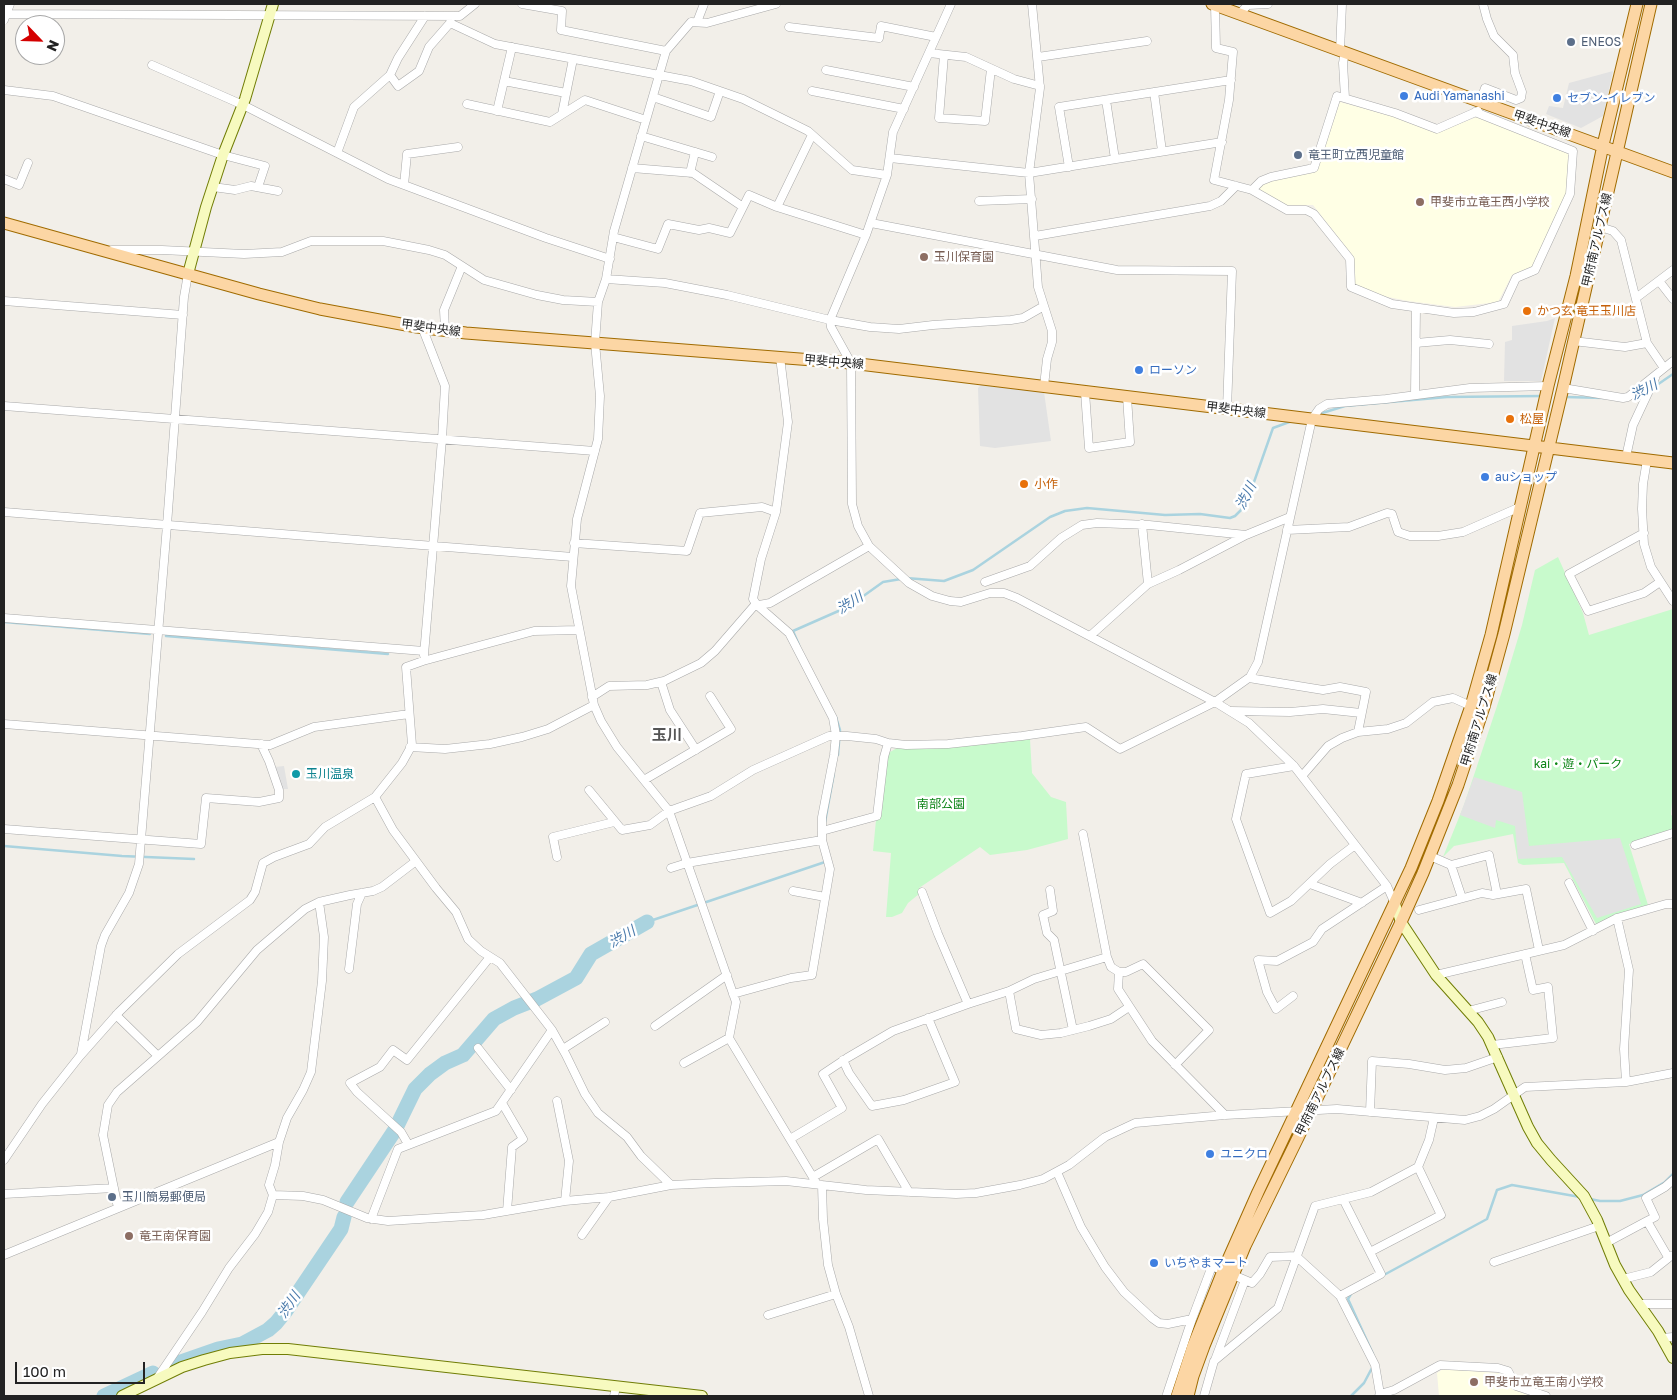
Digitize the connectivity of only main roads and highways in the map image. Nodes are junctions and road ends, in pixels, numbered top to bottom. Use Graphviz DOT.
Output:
graph roads {
  1 [pos="1214,4"];
  2 [pos="1637,4"];
  3 [pos="1652,4"];
  4 [pos="1603,145"];
  5 [pos="1618,151"];
  6 [pos="1673,172"];
  7 [pos="4,222"];
  8 [pos="1535,445"];
  9 [pos="1549,447"];
  10 [pos="1673,463"];
  11 [pos="1228,1273"];
  12 [pos="1172,1395"];
  13 [pos="1188,1396"];
  1 -- 4 [label="main road, 甲斐中央線"];
  2 -- 4 [label="main road, 甲府南アルプス線"];
  3 -- 5 [label="main road, 甲府南アルプス線"];
  4 -- 5 [label="main road, 甲斐中央線"];
  4 -- 8 [label="main road, 甲府南アルプス線"];
  5 -- 6 [label="main road, 甲斐中央線"];
  5 -- 9 [label="main road, 甲府南アルプス線"];
  7 -- 8 [label="main road, 甲斐中央線"];
  8 -- 9 [label="main road, 甲斐中央線"];
  8 -- 11 [label="main road, 甲府南アルプス線"];
  9 -- 10 [label="main road, 甲斐中央線"];
  9 -- 11 [label="main road, 甲府南アルプス線"];
  11 -- 12 [label="main road, 甲府南アルプス線"];
  11 -- 13 [label="main road, 甲府南アルプス線"];
}
